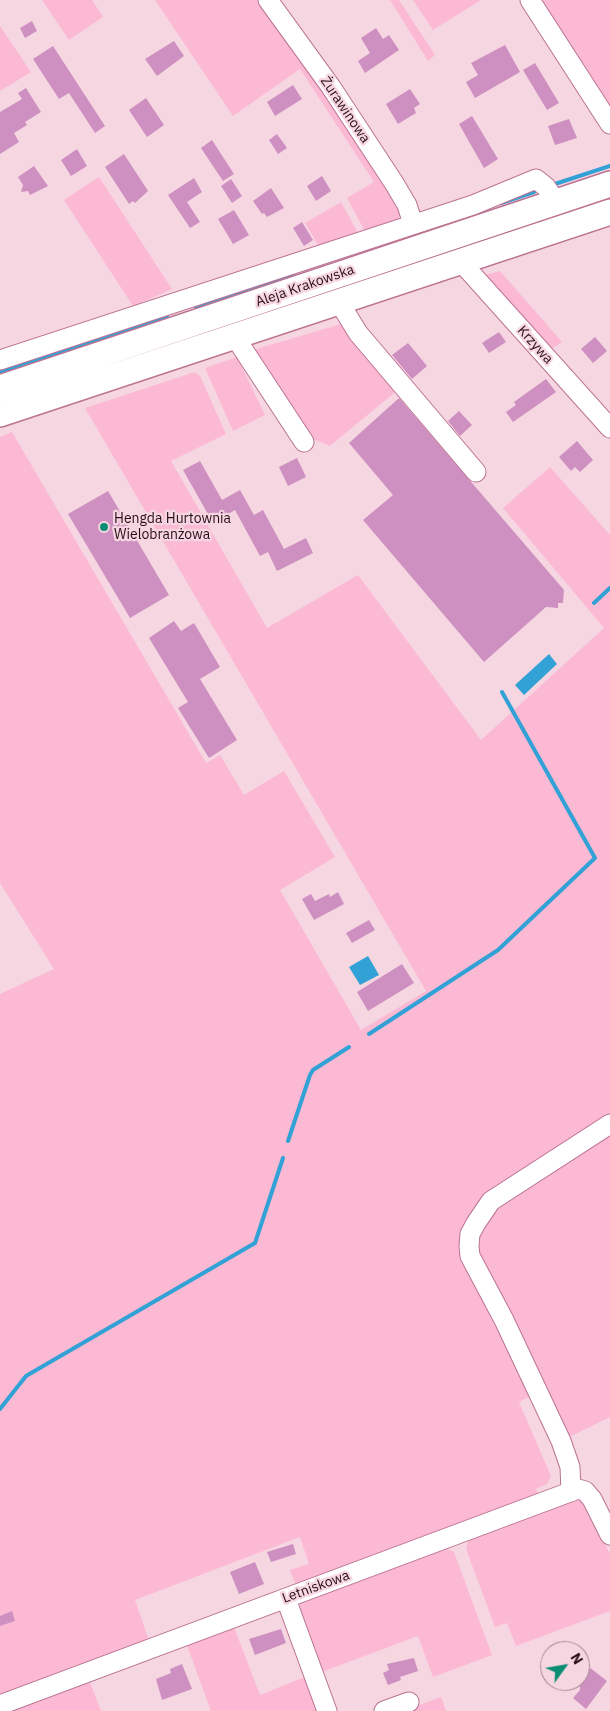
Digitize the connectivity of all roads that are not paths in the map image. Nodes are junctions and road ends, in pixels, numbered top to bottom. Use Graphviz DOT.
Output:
graph roads {
  1 [pos="268,0"];
  2 [pos="530,0"];
  3 [pos="610,124"];
  4 [pos="610,184"];
  5 [pos="556,202"];
  6 [pos="610,212"];
  7 [pos="413,224"];
  8 [pos="462,262"];
  9 [pos="175,301"];
  10 [pos="339,302"];
  11 [pos="185,326"];
  12 [pos="235,337"];
  13 [pos="0,360"];
  14 [pos="0,388"];
  15 [pos="0,414"];
  16 [pos="610,428"];
  17 [pos="304,442"];
  18 [pos="476,472"];
  19 [pos="602,1129"];
  20 [pos="571,1492"];
  21 [pos="610,1535"];
  22 [pos="286,1598"];
  23 [pos="409,1702"];
  24 [pos="0,1705"];
  25 [pos="327,1711"];
  26 [pos="384,1711"];
  1 -- 7 [label="street, Żurawinowa"];
  2 -- 3 [label="street"];
  4 -- 5 [label="main road, Aleja Krakowska"];
  5 -- 7 [label="street"];
  5 -- 11 [label="main road, Aleja Krakowska"];
  6 -- 8 [label="main road, Aleja Krakowska"];
  7 -- 9 [label="street"];
  8 -- 10 [label="main road, Aleja Krakowska"];
  8 -- 16 [label="street, Krzywa"];
  9 -- 11 [label="street"];
  9 -- 13 [label="street"];
  10 -- 12 [label="main road, Aleja Krakowska"];
  10 -- 18 [label="street"];
  11 -- 14 [label="main road, Aleja Krakowska"];
  12 -- 15 [label="main road, Aleja Krakowska"];
  12 -- 17 [label="street"];
  19 -- 20 [label="street"];
  20 -- 21 [label="street"];
  20 -- 22 [label="street, Letniskowa"];
  22 -- 24 [label="street, Letniskowa"];
  22 -- 25 [label="street"];
  23 -- 26 [label="street"];
}
